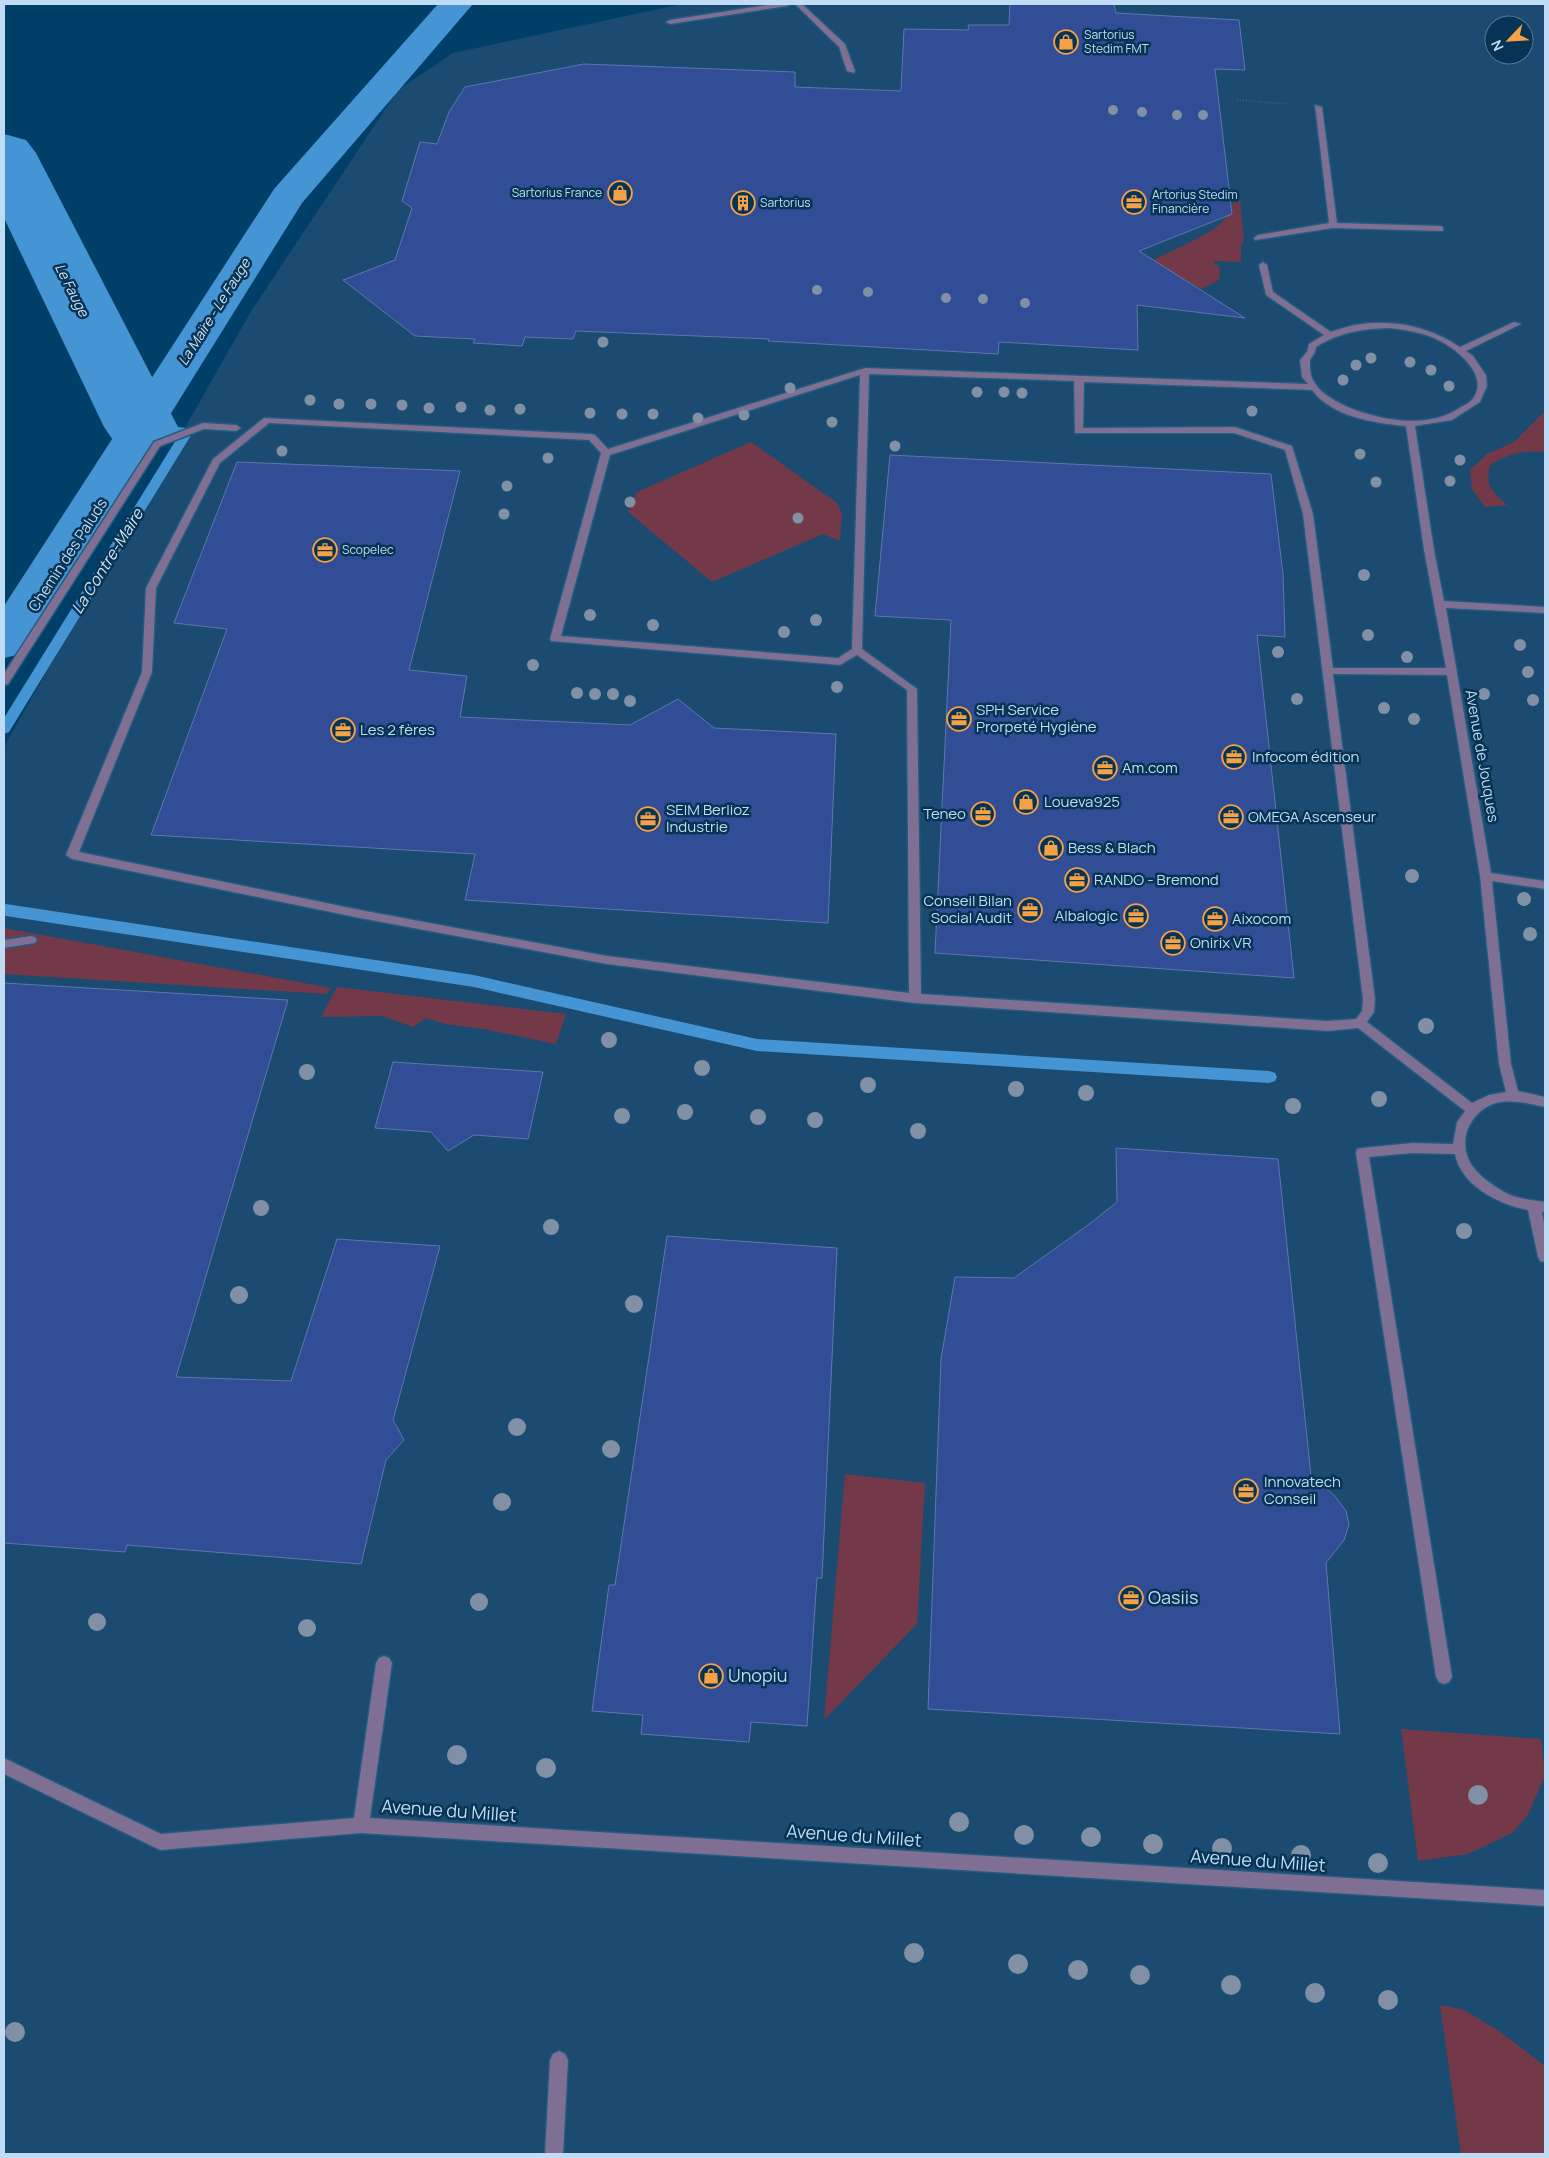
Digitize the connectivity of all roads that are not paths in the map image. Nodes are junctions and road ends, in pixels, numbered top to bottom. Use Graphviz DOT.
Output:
graph roads {
  1 [pos="787,4"];
  2 [pos="798,4"];
  3 [pos="670,22"];
  4 [pos="851,71"];
  5 [pos="1318,107"];
  6 [pos="1333,225"];
  7 [pos="1440,229"];
  8 [pos="1258,238"];
  9 [pos="1262,265"];
  10 [pos="1517,324"];
  11 [pos="1329,334"];
  12 [pos="1460,351"];
  13 [pos="865,371"];
  14 [pos="1078,378"];
  15 [pos="1314,387"];
  16 [pos="1410,424"];
  17 [pos="236,428"];
  18 [pos="606,453"];
  19 [pos="1440,604"];
  20 [pos="1544,610"];
  21 [pos="1545,622"];
  22 [pos="857,650"];
  23 [pos="1329,671"];
  24 [pos="1452,672"];
  25 [pos="4,682"];
  26 [pos="1486,876"];
  27 [pos="1545,885"];
  28 [pos="31,940"];
  29 [pos="4,944"];
  30 [pos="915,998"];
  31 [pos="1360,1023"];
  32 [pos="1513,1095"];
  33 [pos="1545,1102"];
  34 [pos="1472,1110"];
  35 [pos="1459,1149"];
  36 [pos="1540,1206"];
  37 [pos="1545,1257"];
  38 [pos="384,1663"];
  39 [pos="1444,1677"];
  40 [pos="4,1766"];
  41 [pos="361,1826"];
  42 [pos="1545,1898"];
  43 [pos="559,2060"];
  44 [pos="554,2154"];
  1 -- 3 [label="street"];
  2 -- 4 [label="street"];
  5 -- 6 [label="street"];
  6 -- 7 [label="street"];
  6 -- 8 [label="street"];
  9 -- 11 [label="street"];
  10 -- 12 [label="street"];
  11 -- 12 [label="street"];
  11 -- 15 [label="street"];
  12 -- 16 [label="street"];
  13 -- 14 [label="street"];
  13 -- 18 [label="street"];
  13 -- 22 [label="street"];
  14 -- 15 [label="street"];
  14 -- 23 [label="street"];
  15 -- 16 [label="street"];
  16 -- 19 [label="street, Avenue de Jouques"];
  17 -- 25 [label="street, Chemin des Paluds"];
  18 -- 22 [label="street"];
  18 -- 30 [label="street"];
  19 -- 20 [label="street"];
  19 -- 24 [label="street, Avenue de Jouques"];
  20 -- 21 [label="street"];
  22 -- 30 [label="street"];
  23 -- 24 [label="street"];
  23 -- 31 [label="street"];
  24 -- 26 [label="street, Avenue de Jouques"];
  26 -- 27 [label="street"];
  26 -- 32 [label="street, Avenue de Jouques"];
  28 -- 29 [label="street"];
  30 -- 31 [label="street"];
  31 -- 34 [label="street"];
  32 -- 33 [label="street"];
  32 -- 34 [label="street"];
  34 -- 35 [label="street"];
  35 -- 36 [label="street"];
  35 -- 39 [label="street"];
  36 -- 37 [label="street"];
  38 -- 41 [label="street"];
  40 -- 41 [label="street, Avenue du Millet"];
  41 -- 42 [label="street, Avenue du Millet"];
  43 -- 44 [label="street"];
}
